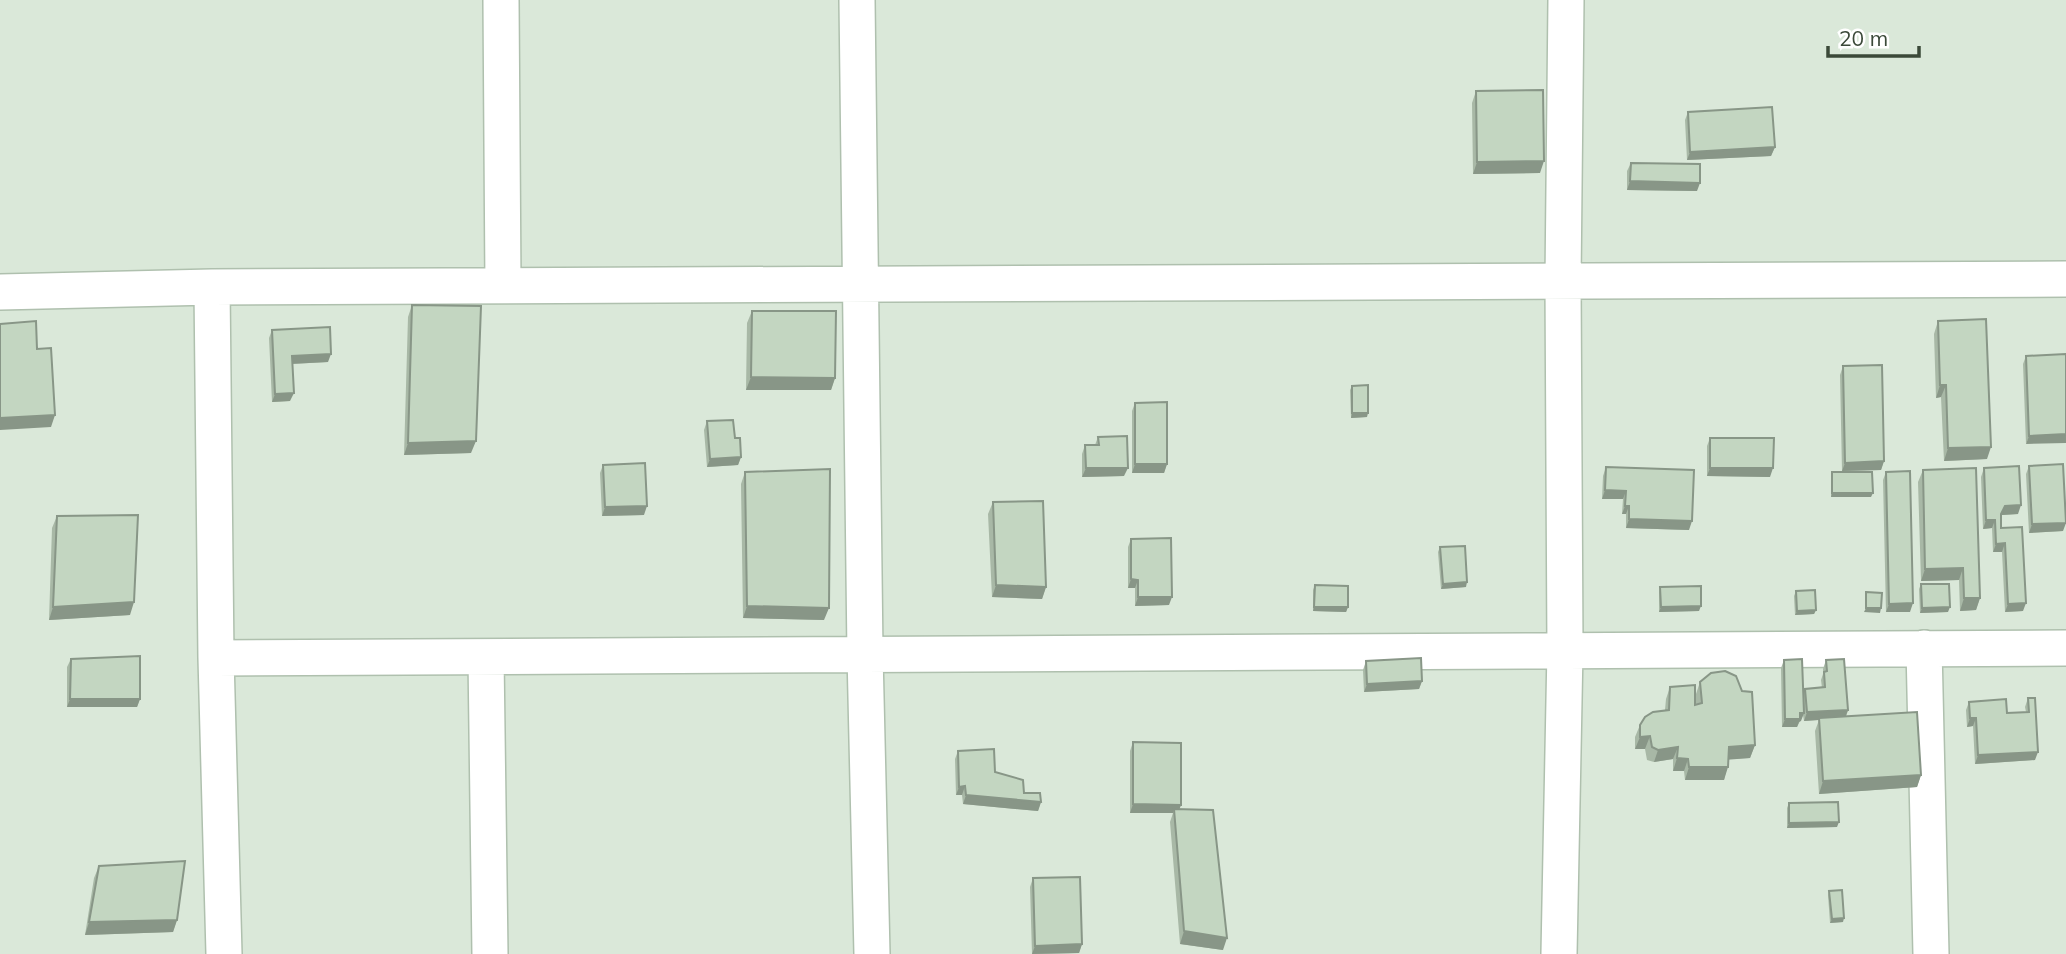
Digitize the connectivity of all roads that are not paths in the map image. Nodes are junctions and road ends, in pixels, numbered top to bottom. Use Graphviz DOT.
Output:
graph roads {
  1 [pos="501,0"];
  2 [pos="857,0"];
  3 [pos="1566,0"];
  4 [pos="2066,279"];
  5 [pos="1563,281"];
  6 [pos="862,284"];
  7 [pos="503,286"];
  8 [pos="212,287"];
  9 [pos="0,292"];
  10 [pos="1924,648"];
  11 [pos="2066,648"];
  12 [pos="1565,650"];
  13 [pos="865,654"];
  14 [pos="486,657"];
  15 [pos="216,658"];
  16 [pos="223,954"];
  17 [pos="491,954"];
  18 [pos="872,954"];
  19 [pos="1559,954"];
  20 [pos="1931,954"];
  1 -- 7 [label="street"];
  2 -- 6 [label="street"];
  3 -- 5 [label="street"];
  4 -- 5 [label="street"];
  5 -- 6 [label="street"];
  5 -- 12 [label="street"];
  6 -- 7 [label="street"];
  6 -- 13 [label="street"];
  7 -- 8 [label="street"];
  8 -- 9 [label="street"];
  8 -- 15 [label="street"];
  10 -- 11 [label="street"];
  10 -- 12 [label="street"];
  10 -- 20 [label="street"];
  12 -- 13 [label="street"];
  12 -- 19 [label="street"];
  13 -- 14 [label="street"];
  13 -- 18 [label="street"];
  14 -- 15 [label="street"];
  14 -- 17 [label="street"];
  15 -- 16 [label="street"];
}
